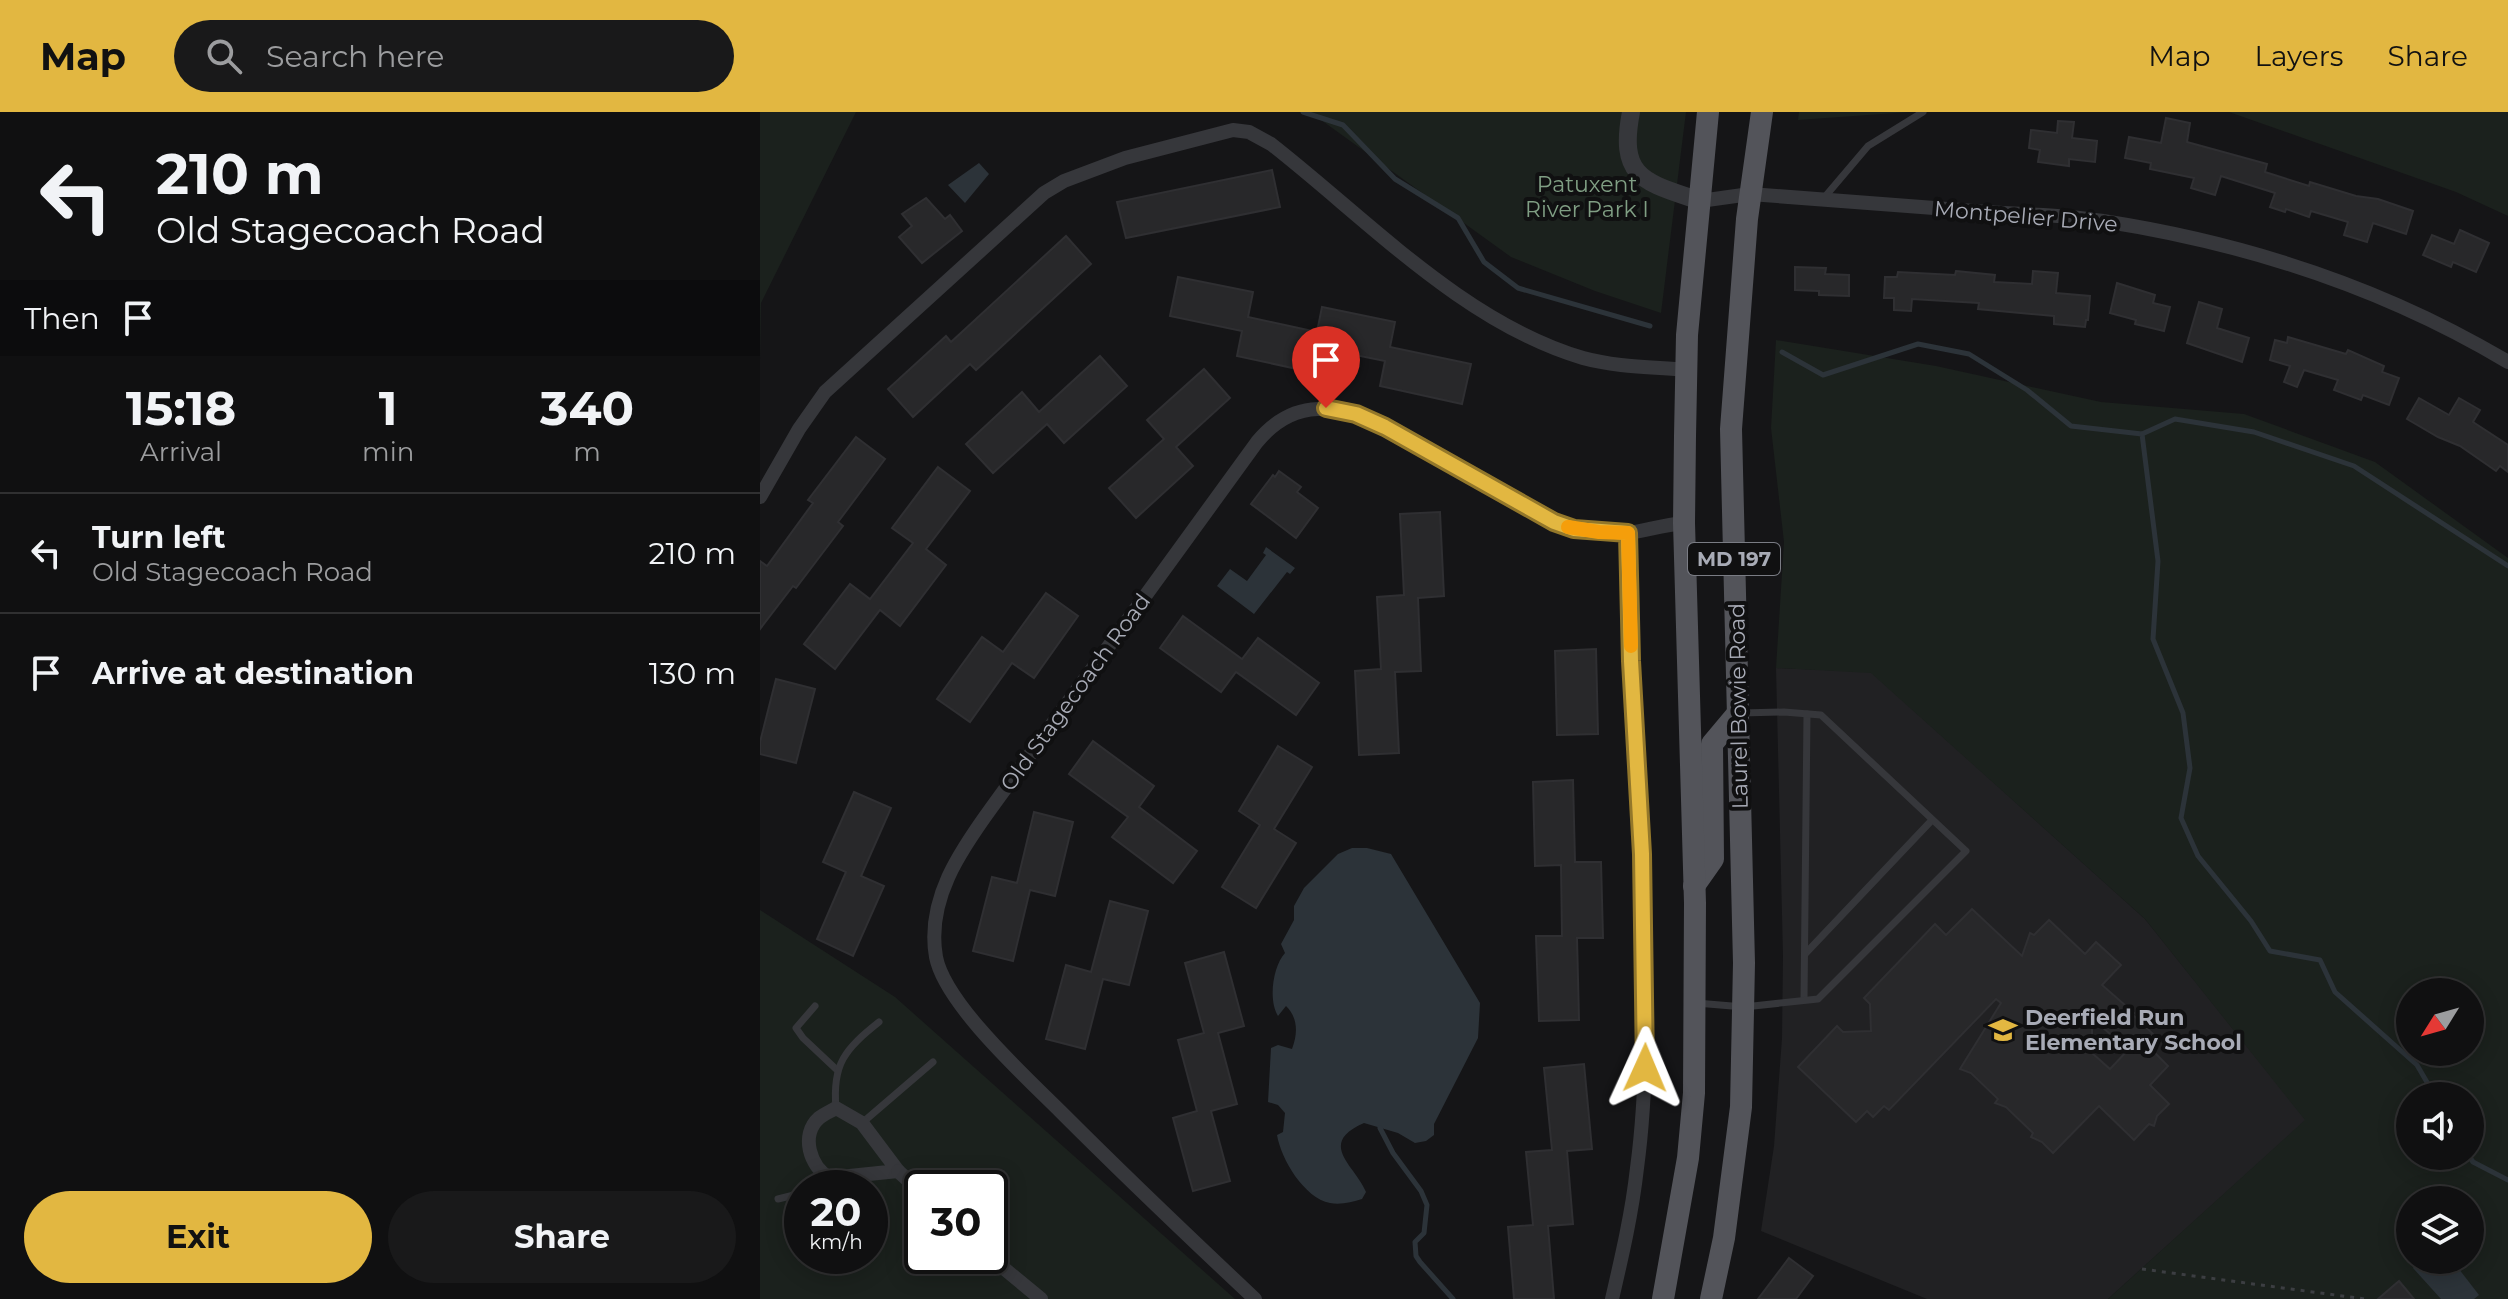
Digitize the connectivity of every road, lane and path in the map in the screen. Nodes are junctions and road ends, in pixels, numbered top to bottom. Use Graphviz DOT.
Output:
graph roads {
  1 [pos="1631,112"];
  2 [pos="1708,112"];
  3 [pos="1762,112"];
  4 [pos="1923,112"];
  5 [pos="1750,194"];
  6 [pos="1823,199"];
  7 [pos="1700,201"];
  8 [pos="2508,362"];
  9 [pos="1686,370"];
  10 [pos="760,497"];
  11 [pos="1684,523"];
  12 [pos="1628,533"];
  13 [pos="1738,713"];
  14 [pos="1807,714"];
  15 [pos="1932,820"];
  16 [pos="1694,886"];
  17 [pos="1805,954"];
  18 [pos="1804,1000"];
  19 [pos="1696,1003"];
  20 [pos="815,1006"];
  21 [pos="1744,1007"];
  22 [pos="879,1022"];
  23 [pos="933,1062"];
  24 [pos="837,1070"];
  25 [pos="836,1108"];
  26 [pos="862,1123"];
  27 [pos="820,1170"];
  28 [pos="898,1171"];
  29 [pos="888,1172"];
  30 [pos="904,1176"];
  31 [pos="784,1198"];
  32 [pos="778,1199"];
  33 [pos="2142,1269"];
  34 [pos="1008,1272"];
  35 [pos="1041,1299"];
  36 [pos="1255,1299"];
  37 [pos="1612,1299"];
  38 [pos="1663,1299"];
  39 [pos="1711,1299"];
  40 [pos="2365,1299"];
  1 -- 7 [label="street, Montpelier Drive"];
  2 -- 7 [label="main road, MD 197"];
  3 -- 5 [label="main road, Laurel Bowie Road / MD 197"];
  4 -- 6 [label="lane"];
  5 -- 6 [label="street, Montpelier Drive"];
  5 -- 7 [label="street, Montpelier Drive"];
  5 -- 13 [label="main road, Laurel Bowie Road / MD 197"];
  6 -- 8 [label="street, Montpelier Drive"];
  7 -- 9 [label="main road, MD 197"];
  9 -- 10 [label="street"];
  9 -- 11 [label="main road, MD 197"];
  11 -- 12 [label="street, Old Stagecoach Road"];
  11 -- 16 [label="main road, MD 197"];
  12 -- 36 [label="street, Old Stagecoach Road"];
  12 -- 37 [label="street"];
  13 -- 14 [label="lane"];
  13 -- 16 [label="main road"];
  13 -- 21 [label="main road, Laurel Bowie Road / MD 197"];
  14 -- 15 [label="lane"];
  14 -- 17 [label="lane"];
  15 -- 17 [label="lane"];
  15 -- 18 [label="lane"];
  16 -- 19 [label="main road, MD 197"];
  17 -- 18 [label="lane"];
  18 -- 21 [label="lane"];
  19 -- 21 [label="lane"];
  19 -- 38 [label="main road, MD 197"];
  20 -- 24 [label="lane"];
  21 -- 39 [label="main road, Laurel Bowie Road / MD 197"];
  22 -- 24 [label="lane"];
  23 -- 26 [label="lane"];
  24 -- 25 [label="lane"];
  25 -- 26 [label="street"];
  25 -- 27 [label="street"];
  26 -- 28 [label="street"];
  28 -- 29 [label="street"];
  28 -- 30 [label="street"];
  31 -- 32 [label="lane"];
  33 -- 40 [label="path"];
  34 -- 35 [label="street"];
}
